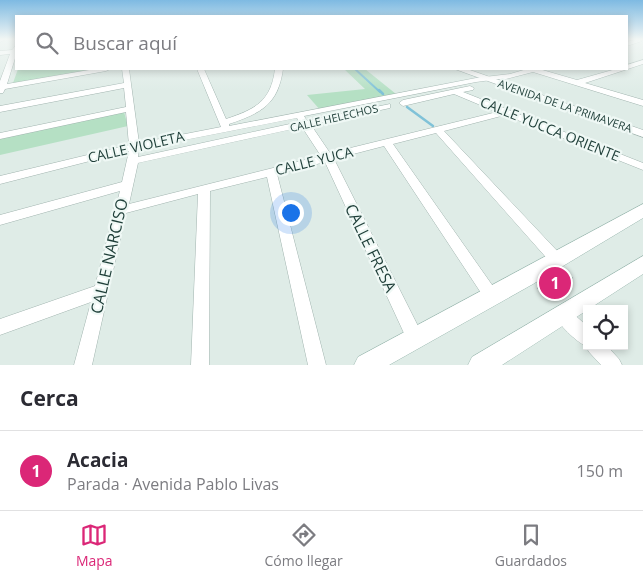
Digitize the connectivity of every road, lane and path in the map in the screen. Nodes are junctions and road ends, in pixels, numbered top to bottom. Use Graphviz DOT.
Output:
graph roads {
  1 [pos="643,62"];
  2 [pos="13,66"];
  3 [pos="0,68"];
  4 [pos="628,68"];
  5 [pos="100,70"];
  6 [pos="126,70"];
  7 [pos="200,70"];
  8 [pos="279,70"];
  9 [pos="463,70"];
  10 [pos="477,70"];
  11 [pos="529,70"];
  12 [pos="536,70"];
  13 [pos="620,70"];
  14 [pos="497,78"];
  15 [pos="576,83"];
  16 [pos="128,85"];
  17 [pos="1,88"];
  18 [pos="456,92"];
  19 [pos="643,92"];
  20 [pos="626,98"];
  21 [pos="266,103"];
  22 [pos="643,103"];
  23 [pos="0,109"];
  24 [pos="130,109"];
  25 [pos="506,112"];
  26 [pos="302,119"];
  27 [pos="274,120"];
  28 [pos="225,125"];
  29 [pos="643,126"];
  30 [pos="280,130"];
  31 [pos="438,130"];
  32 [pos="643,134"];
  33 [pos="0,136"];
  34 [pos="387,142"];
  35 [pos="133,154"];
  36 [pos="328,158"];
  37 [pos="643,167"];
  38 [pos="271,172"];
  39 [pos="0,180"];
  40 [pos="126,185"];
  41 [pos="204,189"];
  42 [pos="121,210"];
  43 [pos="643,210"];
  44 [pos="0,220"];
  45 [pos="556,259"];
  46 [pos="643,264"];
  47 [pos="101,291"];
  48 [pos="492,296"];
  49 [pos="562,314"];
  50 [pos="0,327"];
  51 [pos="583,334"];
  52 [pos="415,338"];
  53 [pos="599,350"];
  54 [pos="83,365"];
  55 [pos="200,365"];
  56 [pos="318,365"];
  57 [pos="366,365"];
  58 [pos="480,365"];
  59 [pos="613,365"];
  1 -- 4 [label="street"];
  2 -- 3 [label="street"];
  2 -- 17 [label="street"];
  5 -- 17 [label="street"];
  6 -- 16 [label="street"];
  7 -- 28 [label="street"];
  8 -- 21 [label="street, CALLE VIOLETA"];
  9 -- 14 [label="street, AVENIDA DE LA PRIMAVERA"];
  10 -- 14 [label="street, AVENIDA DE LA PRIMAVERA"];
  11 -- 14 [label="street, CALLE HELECHOS"];
  12 -- 15 [label="street"];
  13 -- 15 [label="street"];
  14 -- 18 [label="street, CALLE HELECHOS"];
  14 -- 26 [label="street, CALLE VIOLETA"];
  14 -- 29 [label="street, AVENIDA DE LA PRIMAVERA"];
  14 -- 32 [label="street, AVENIDA DE LA PRIMAVERA"];
  15 -- 20 [label="street"];
  16 -- 23 [label="street"];
  16 -- 24 [label="street"];
  18 -- 25 [label="street, CALLE YUCCA ORIENTE"];
  18 -- 26 [label="street, CALLE HELECHOS"];
  19 -- 20 [label="street"];
  20 -- 22 [label="street"];
  21 -- 27 [label="street"];
  21 -- 28 [label="street, CALLE VIOLETA"];
  24 -- 33 [label="street"];
  24 -- 35 [label="street"];
  25 -- 31 [label="street, CALLE YUCA"];
  25 -- 37 [label="street, CALLE YUCCA ORIENTE"];
  26 -- 27 [label="street, CALLE VIOLETA"];
  26 -- 30 [label="street, CALLE HELECHOS"];
  26 -- 36 [label="street, CALLE FRESA"];
  27 -- 28 [label="street, CALLE VIOLETA"];
  27 -- 30 [label="street"];
  28 -- 35 [label="street, CALLE VIOLETA"];
  30 -- 35 [label="street, CALLE HELECHOS"];
  31 -- 34 [label="street, CALLE YUCA"];
  31 -- 45 [label="street"];
  34 -- 36 [label="street, CALLE YUCA"];
  34 -- 48 [label="street"];
  35 -- 39 [label="street, CALLE VIOLETA"];
  35 -- 40 [label="street, CALLE NARCISO"];
  36 -- 38 [label="street, CALLE YUCA"];
  36 -- 52 [label="street, CALLE FRESA"];
  38 -- 41 [label="street, CALLE YUCA"];
  38 -- 56 [label="street"];
  40 -- 42 [label="street, CALLE NARCISO"];
  40 -- 44 [label="street"];
  41 -- 42 [label="street, CALLE YUCA"];
  41 -- 55 [label="street"];
  42 -- 47 [label="street, CALLE NARCISO"];
  43 -- 45 [label="main road"];
  45 -- 48 [label="main road"];
  46 -- 49 [label="main road"];
  47 -- 50 [label="street"];
  47 -- 54 [label="street, CALLE NARCISO"];
  48 -- 52 [label="main road"];
  49 -- 51 [label="street"];
  49 -- 58 [label="main road"];
  52 -- 57 [label="main road"];
  53 -- 59 [label="street"];
}
